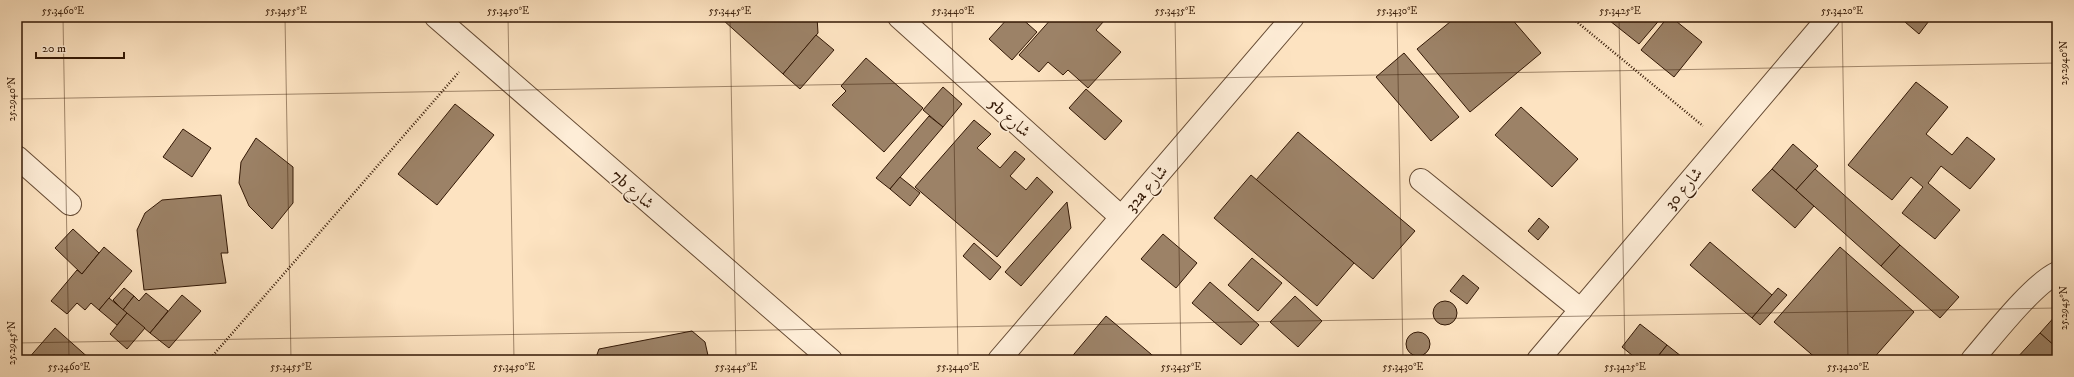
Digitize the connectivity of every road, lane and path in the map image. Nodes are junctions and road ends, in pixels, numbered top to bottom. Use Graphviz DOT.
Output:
graph roads {
  1 [pos="436,17"];
  2 [pos="899,17"];
  3 [pos="1294,17"];
  4 [pos="1571,17"];
  5 [pos="1829,17"];
  6 [pos="476,53"];
  7 [pos="1722,142"];
  8 [pos="17,156"];
  9 [pos="1421,180"];
  10 [pos="70,204"];
  11 [pos="1121,217"];
  12 [pos="2057,273"];
  13 [pos="1581,310"];
  14 [pos="209,360"];
  15 [pos="830,360"];
  16 [pos="999,360"];
  17 [pos="1538,360"];
  18 [pos="1972,360"];
  1 -- 6 [label="street, 7b شارع"];
  2 -- 11 [label="street, 5b شارع"];
  3 -- 11 [label="street, 32a شارع"];
  4 -- 7 [label="path"];
  5 -- 7 [label="street, شارع 30"];
  6 -- 14 [label="path"];
  6 -- 15 [label="street, 7b شارع"];
  7 -- 13 [label="street, شارع 30"];
  8 -- 10 [label="street"];
  9 -- 13 [label="street"];
  11 -- 16 [label="street, 32a شارع"];
  12 -- 18 [label="street"];
  13 -- 17 [label="street, شارع 30"];
}
